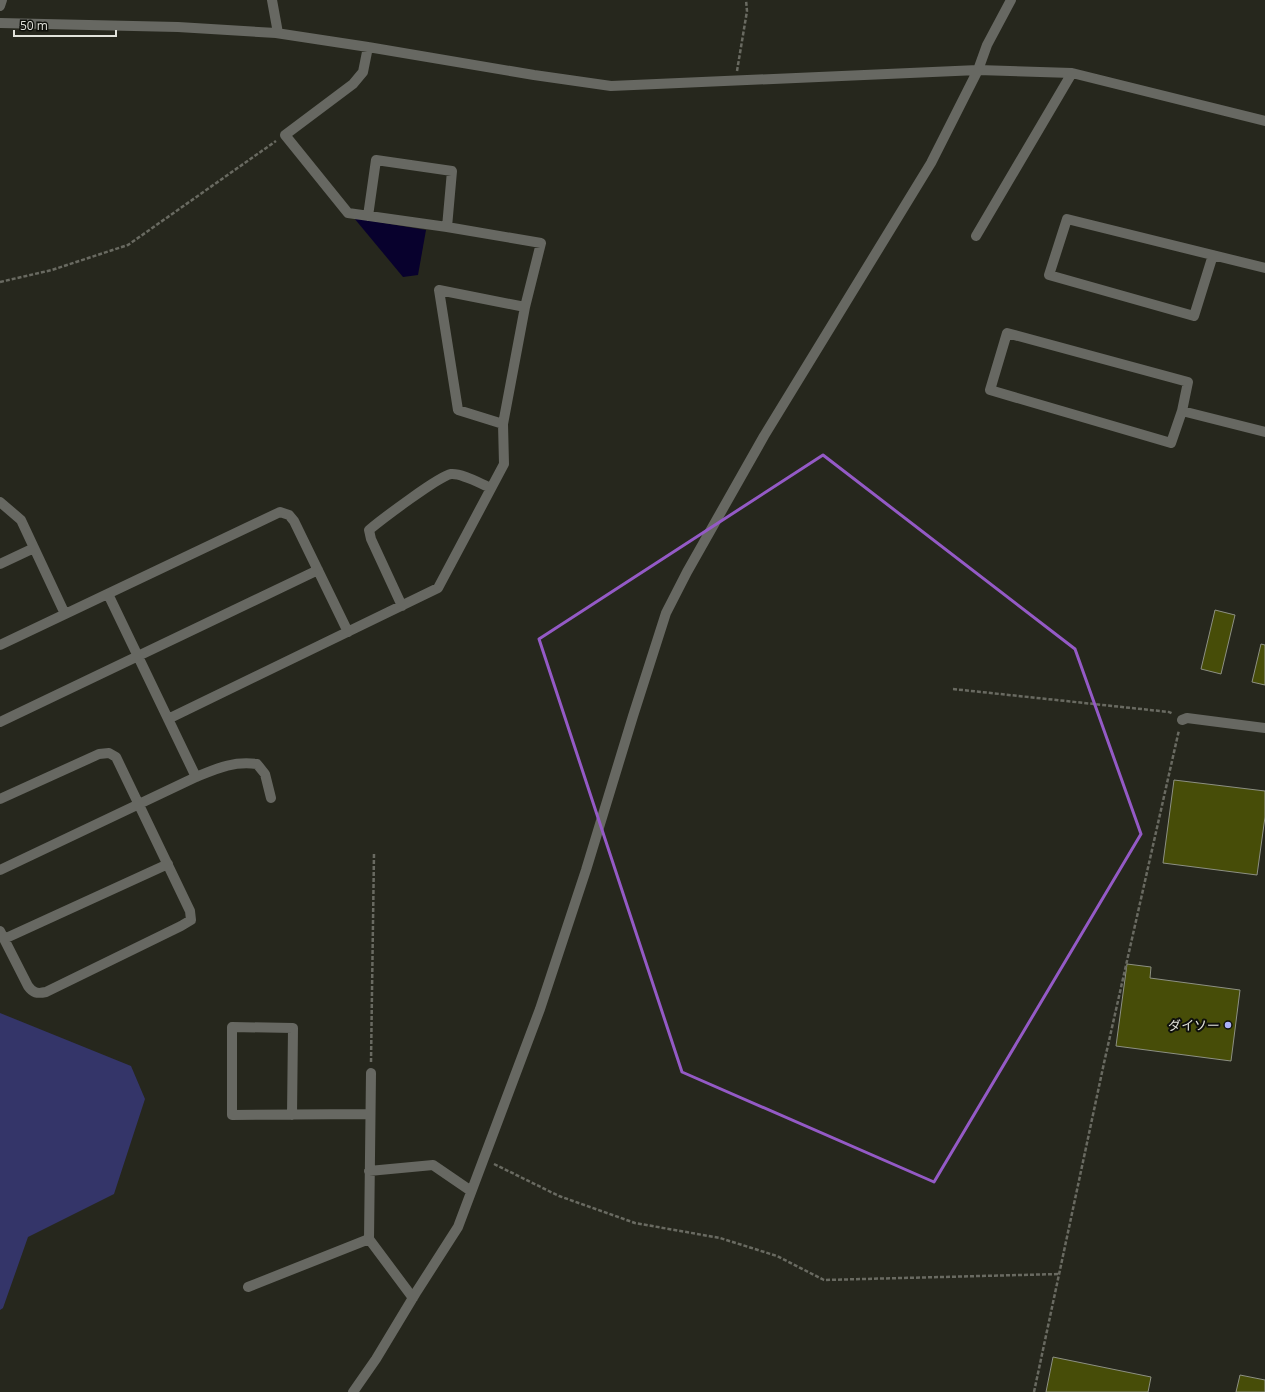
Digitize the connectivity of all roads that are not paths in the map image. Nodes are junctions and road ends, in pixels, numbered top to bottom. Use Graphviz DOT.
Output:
graph roads {
  1 [pos="2,0"];
  2 [pos="272,0"];
  3 [pos="1011,0"];
  4 [pos="0,6"];
  5 [pos="0,24"];
  6 [pos="278,33"];
  7 [pos="368,47"];
  8 [pos="978,70"];
  9 [pos="1072,73"];
  10 [pos="1265,121"];
  11 [pos="368,216"];
  12 [pos="447,227"];
  13 [pos="976,236"];
  14 [pos="1214,255"];
  15 [pos="1265,268"];
  16 [pos="525,307"];
  17 [pos="1182,411"];
  18 [pos="503,424"];
  19 [pos="1265,432"];
  20 [pos="491,488"];
  21 [pos="0,502"];
  22 [pos="34,548"];
  23 [pos="0,564"];
  24 [pos="318,570"];
  25 [pos="108,594"];
  26 [pos="402,606"];
  27 [pos="65,614"];
  28 [pos="348,632"];
  29 [pos="0,645"];
  30 [pos="138,656"];
  31 [pos="168,720"];
  32 [pos="1182,720"];
  33 [pos="0,722"];
  34 [pos="1265,728"];
  35 [pos="196,777"];
  36 [pos="0,798"];
  37 [pos="271,798"];
  38 [pos="139,804"];
  39 [pos="168,864"];
  40 [pos="0,870"];
  41 [pos="2,935"];
  42 [pos="370,1073"];
  43 [pos="370,1114"];
  44 [pos="292,1115"];
  45 [pos="369,1171"];
  46 [pos="471,1191"];
  47 [pos="369,1239"];
  48 [pos="248,1287"];
  49 [pos="413,1298"];
  50 [pos="354,1392"];
  1 -- 4 [label="street"];
  2 -- 6 [label="street"];
  3 -- 8 [label="street"];
  5 -- 6 [label="street"];
  6 -- 7 [label="street"];
  7 -- 8 [label="street"];
  7 -- 11 [label="street"];
  8 -- 9 [label="street"];
  8 -- 46 [label="street"];
  9 -- 10 [label="street"];
  9 -- 13 [label="street"];
  11 -- 12 [label="street"];
  11 -- 12 [label="street"];
  12 -- 16 [label="street"];
  14 -- 14 [label="street"];
  14 -- 15 [label="street"];
  16 -- 18 [label="street"];
  16 -- 18 [label="street"];
  17 -- 17 [label="street"];
  17 -- 19 [label="street"];
  18 -- 20 [label="street"];
  20 -- 26 [label="street"];
  20 -- 26 [label="street"];
  21 -- 22 [label="street"];
  22 -- 23 [label="street"];
  22 -- 27 [label="street"];
  24 -- 25 [label="street"];
  24 -- 28 [label="street"];
  24 -- 30 [label="street"];
  25 -- 27 [label="street"];
  25 -- 30 [label="street"];
  26 -- 28 [label="street"];
  27 -- 29 [label="street"];
  28 -- 31 [label="street"];
  30 -- 31 [label="street"];
  30 -- 33 [label="street"];
  31 -- 35 [label="street"];
  32 -- 34 [label="street"];
  35 -- 37 [label="street"];
  35 -- 38 [label="street"];
  36 -- 38 [label="street"];
  38 -- 39 [label="street"];
  38 -- 40 [label="street"];
  39 -- 41 [label="street"];
  39 -- 41 [label="street"];
  42 -- 43 [label="street"];
  43 -- 44 [label="street"];
  43 -- 45 [label="street"];
  44 -- 44 [label="street"];
  45 -- 46 [label="street"];
  45 -- 47 [label="street"];
  46 -- 49 [label="street"];
  47 -- 48 [label="street"];
  47 -- 49 [label="street"];
  49 -- 50 [label="street"];
}
